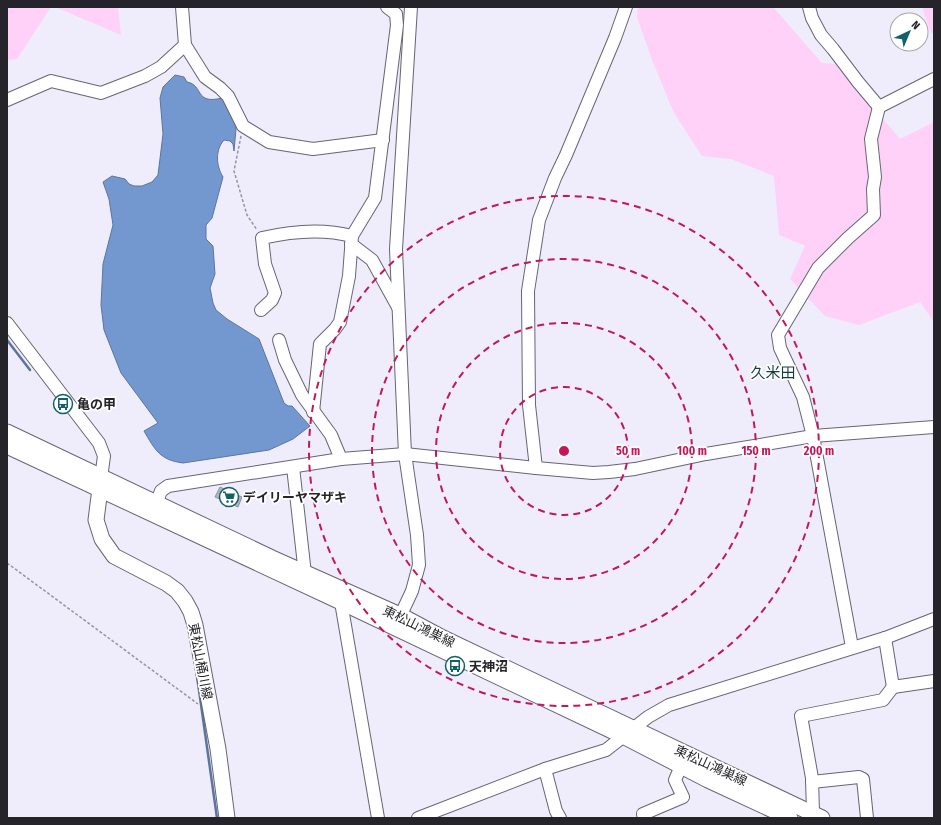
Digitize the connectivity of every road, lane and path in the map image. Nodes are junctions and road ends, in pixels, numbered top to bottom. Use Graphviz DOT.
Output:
graph roads {
  1 [pos="182,7"];
  2 [pos="387,7"];
  3 [pos="411,7"];
  4 [pos="626,7"];
  5 [pos="809,7"];
  6 [pos="185,45"];
  7 [pos="934,79"];
  8 [pos="7,100"];
  9 [pos="879,107"];
  10 [pos="243,126"];
  11 [pos="383,140"];
  12 [pos="262,238"];
  13 [pos="352,240"];
  14 [pos="399,309"];
  15 [pos="261,310"];
  16 [pos="7,323"];
  17 [pos="279,340"];
  18 [pos="313,412"];
  19 [pos="934,427"];
  20 [pos="7,432"];
  21 [pos="813,436"];
  22 [pos="7,446"];
  23 [pos="405,454"];
  24 [pos="341,459"];
  25 [pos="293,467"];
  26 [pos="536,468"];
  27 [pos="100,483"];
  28 [pos="156,504"];
  29 [pos="7,563"];
  30 [pos="305,574"];
  31 [pos="341,602"];
  32 [pos="934,619"];
  33 [pos="398,622"];
  34 [pos="885,638"];
  35 [pos="852,647"];
  36 [pos="934,681"];
  37 [pos="893,687"];
  38 [pos="209,704"];
  39 [pos="629,733"];
  40 [pos="681,766"];
  41 [pos="545,769"];
  42 [pos="812,782"];
  43 [pos="818,815"];
  44 [pos="227,818"];
  45 [pos="378,818"];
  46 [pos="418,818"];
  47 [pos="560,818"];
  48 [pos="644,818"];
  49 [pos="790,818"];
  50 [pos="867,818"];
  1 -- 6 [label="street"];
  2 -- 11 [label="street"];
  3 -- 14 [label="street"];
  4 -- 26 [label="street"];
  5 -- 9 [label="street"];
  6 -- 8 [label="street"];
  6 -- 10 [label="street"];
  7 -- 9 [label="street"];
  9 -- 21 [label="street"];
  10 -- 11 [label="street"];
  10 -- 12 [label="path"];
  11 -- 13 [label="street"];
  12 -- 13 [label="street"];
  12 -- 15 [label="street"];
  13 -- 14 [label="street"];
  13 -- 18 [label="street"];
  14 -- 23 [label="street"];
  16 -- 27 [label="street"];
  17 -- 18 [label="street"];
  18 -- 24 [label="street"];
  19 -- 21 [label="street"];
  20 -- 27 [label="main road"];
  21 -- 26 [label="street"];
  21 -- 35 [label="street"];
  22 -- 27 [label="main road"];
  23 -- 24 [label="street"];
  23 -- 26 [label="street"];
  23 -- 33 [label="street"];
  24 -- 25 [label="street"];
  25 -- 28 [label="street"];
  25 -- 30 [label="street"];
  27 -- 28 [label="main road, 東松山鴻巣線"];
  27 -- 31 [label="main road, 東松山鴻巣線"];
  27 -- 38 [label="main road, 東松山桶川線"];
  28 -- 30 [label="main road, 東松山鴻巣線"];
  29 -- 38 [label="path"];
  30 -- 33 [label="main road, 東松山鴻巣線"];
  31 -- 33 [label="main road, 東松山鴻巣線"];
  31 -- 45 [label="street"];
  32 -- 34 [label="street"];
  33 -- 39 [label="main road, 東松山鴻巣線"];
  34 -- 35 [label="street"];
  34 -- 37 [label="street"];
  35 -- 39 [label="street"];
  36 -- 37 [label="street"];
  37 -- 42 [label="street"];
  38 -- 44 [label="main road, 東松山桶川線"];
  39 -- 40 [label="main road, 東松山鴻巣線"];
  39 -- 41 [label="street"];
  39 -- 43 [label="main road, 東松山鴻巣線"];
  40 -- 48 [label="street"];
  40 -- 49 [label="main road, 東松山鴻巣線"];
  41 -- 46 [label="street"];
  41 -- 47 [label="street"];
  42 -- 43 [label="street"];
  42 -- 50 [label="street"];
}
